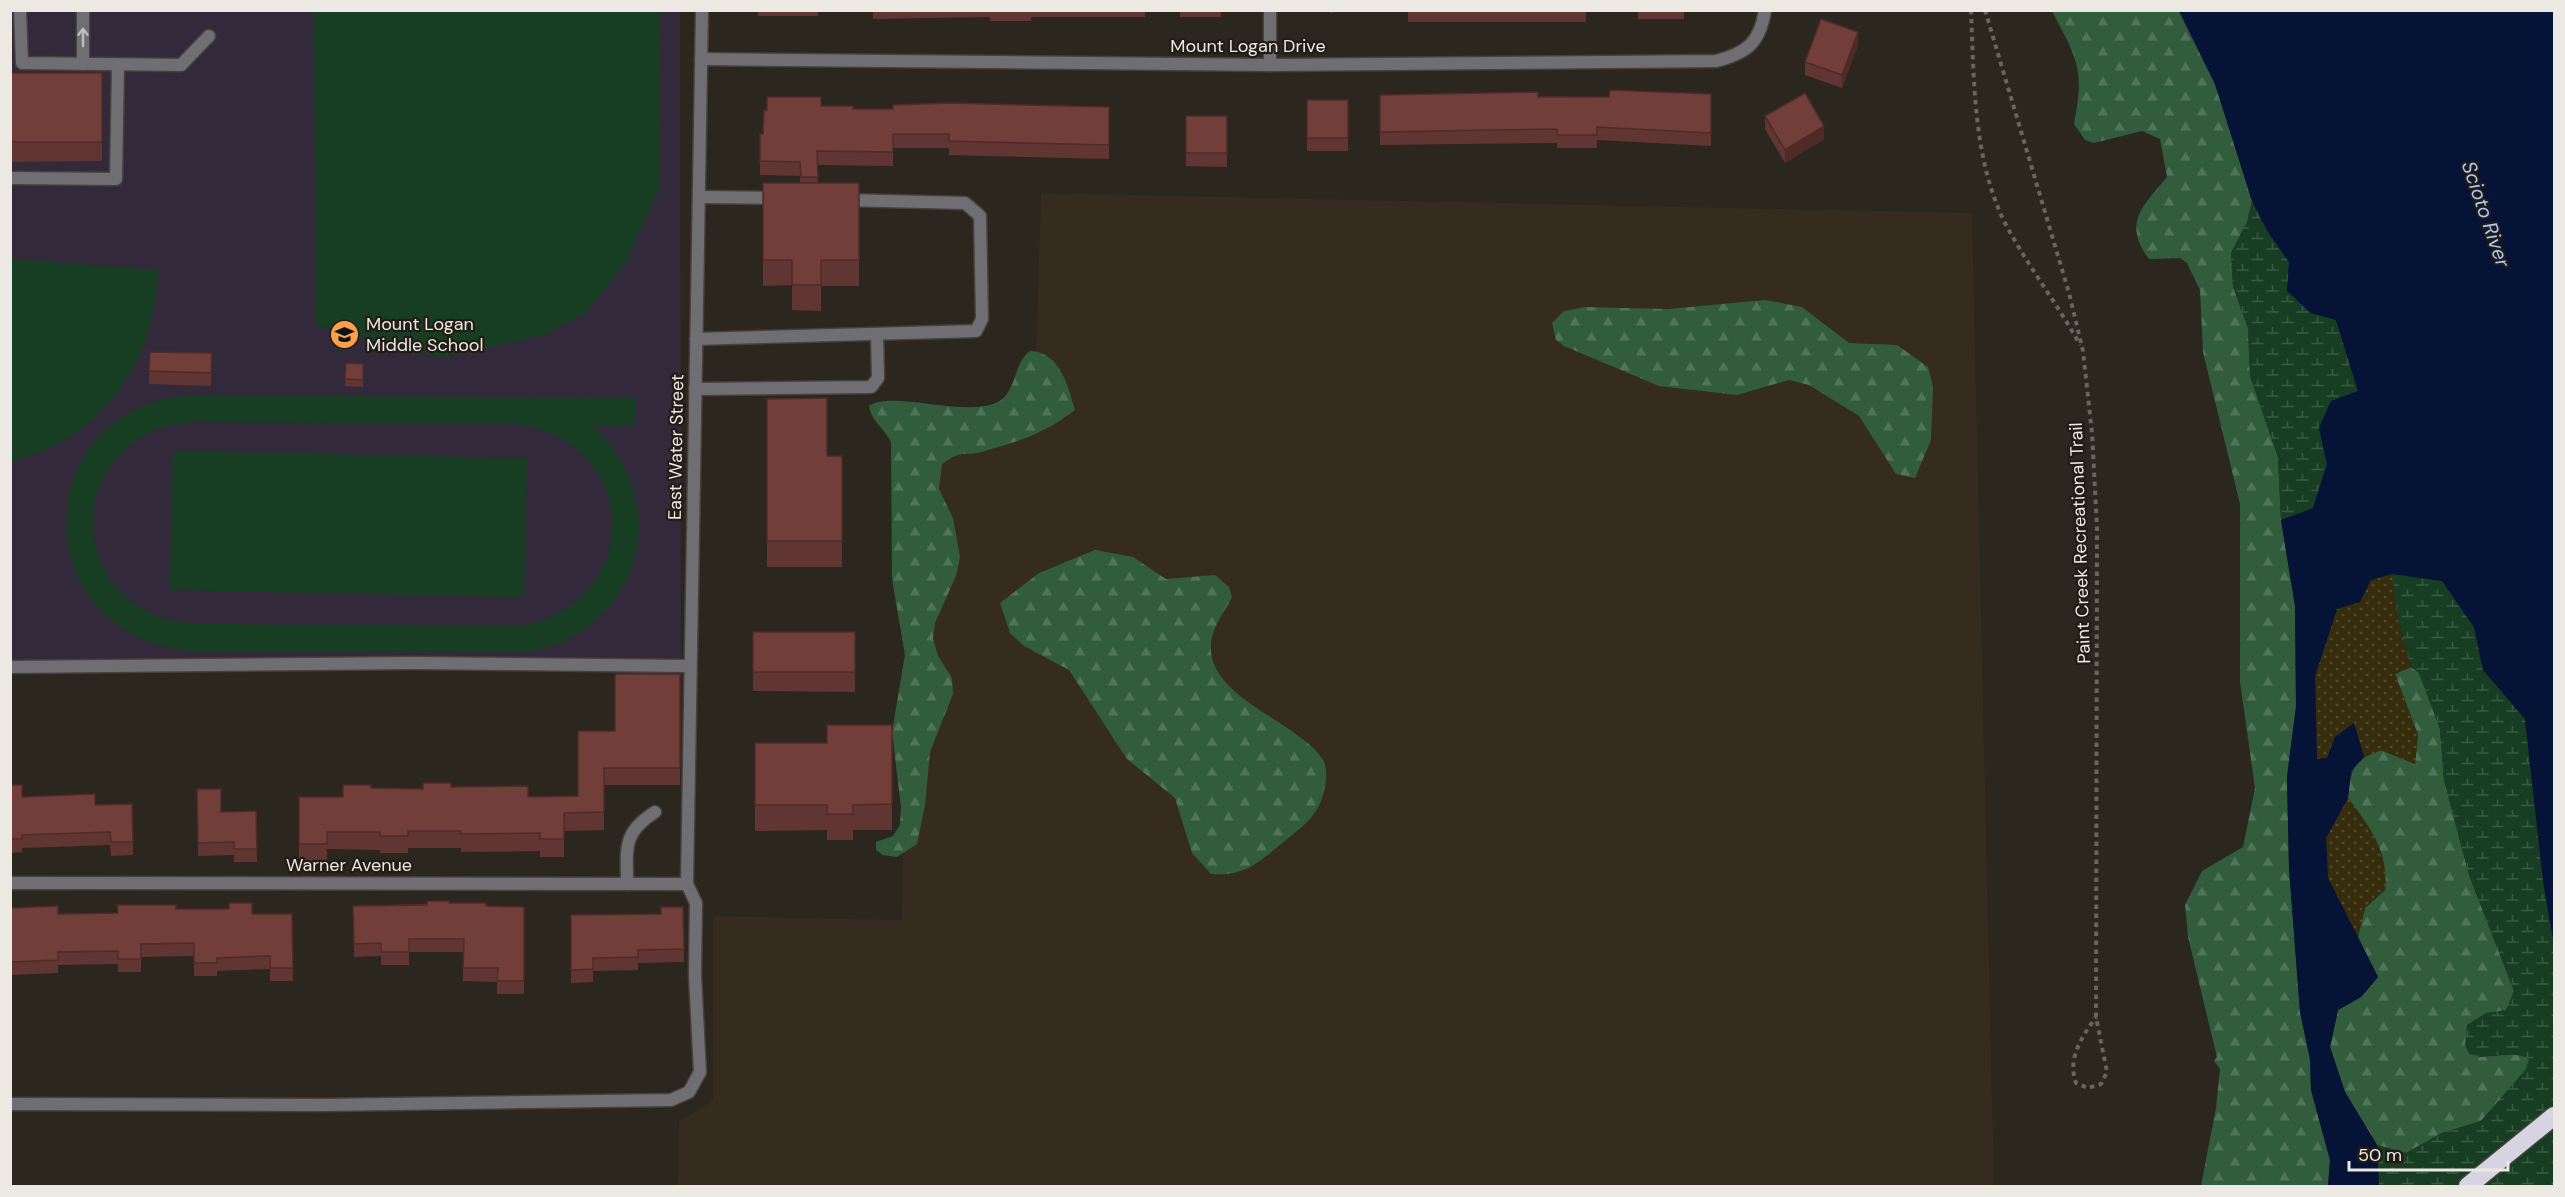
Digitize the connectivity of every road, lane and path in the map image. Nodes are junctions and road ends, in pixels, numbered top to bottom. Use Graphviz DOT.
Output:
graph roads {
  1 [pos="21,10"];
  2 [pos="83,10"];
  3 [pos="702,10"];
  4 [pos="1270,10"];
  5 [pos="1766,10"];
  6 [pos="1971,10"];
  7 [pos="1985,10"];
  8 [pos="209,36"];
  9 [pos="701,59"];
  10 [pos="83,64"];
  11 [pos="118,65"];
  12 [pos="1270,65"];
  13 [pos="10,178"];
  14 [pos="700,197"];
  15 [pos="792,199"];
  16 [pos="827,200"];
  17 [pos="877,334"];
  18 [pos="696,339"];
  19 [pos="2083,351"];
  20 [pos="695,389"];
  21 [pos="690,666"];
  22 [pos="10,667"];
  23 [pos="655,812"];
  24 [pos="10,883"];
  25 [pos="627,884"];
  26 [pos="687,884"];
  27 [pos="2096,1017"];
  28 [pos="10,1104"];
  29 [pos="2554,1116"];
  30 [pos="2468,1186"];
  1 -- 10 [label="street"];
  10 -- 2 [label="street, one-way"];
  3 -- 9 [label="street, East Water Street"];
  4 -- 12 [label="street"];
  5 -- 12 [label="street, Mount Logan Drive"];
  6 -- 19 [label="path"];
  7 -- 19 [label="path, Paint Creek Recreational Trail"];
  8 -- 11 [label="street"];
  9 -- 12 [label="street, Mount Logan Drive"];
  9 -- 14 [label="street, East Water Street"];
  10 -- 11 [label="street"];
  11 -- 13 [label="street"];
  14 -- 15 [label="street"];
  14 -- 18 [label="street, East Water Street"];
  16 -- 17 [label="street"];
  17 -- 18 [label="street"];
  17 -- 20 [label="street"];
  18 -- 20 [label="street, East Water Street"];
  19 -- 27 [label="path, Paint Creek Recreational Trail"];
  20 -- 21 [label="street, East Water Street"];
  21 -- 22 [label="street"];
  21 -- 26 [label="street, East Water Street"];
  23 -- 25 [label="street"];
  24 -- 25 [label="street, Warner Avenue"];
  25 -- 26 [label="street, Warner Avenue"];
  26 -- 28 [label="street, East Water Street"];
  27 -- 27 [label="path, Paint Creek Recreational Trail"];
  29 -- 30 [label="highway"];
}
